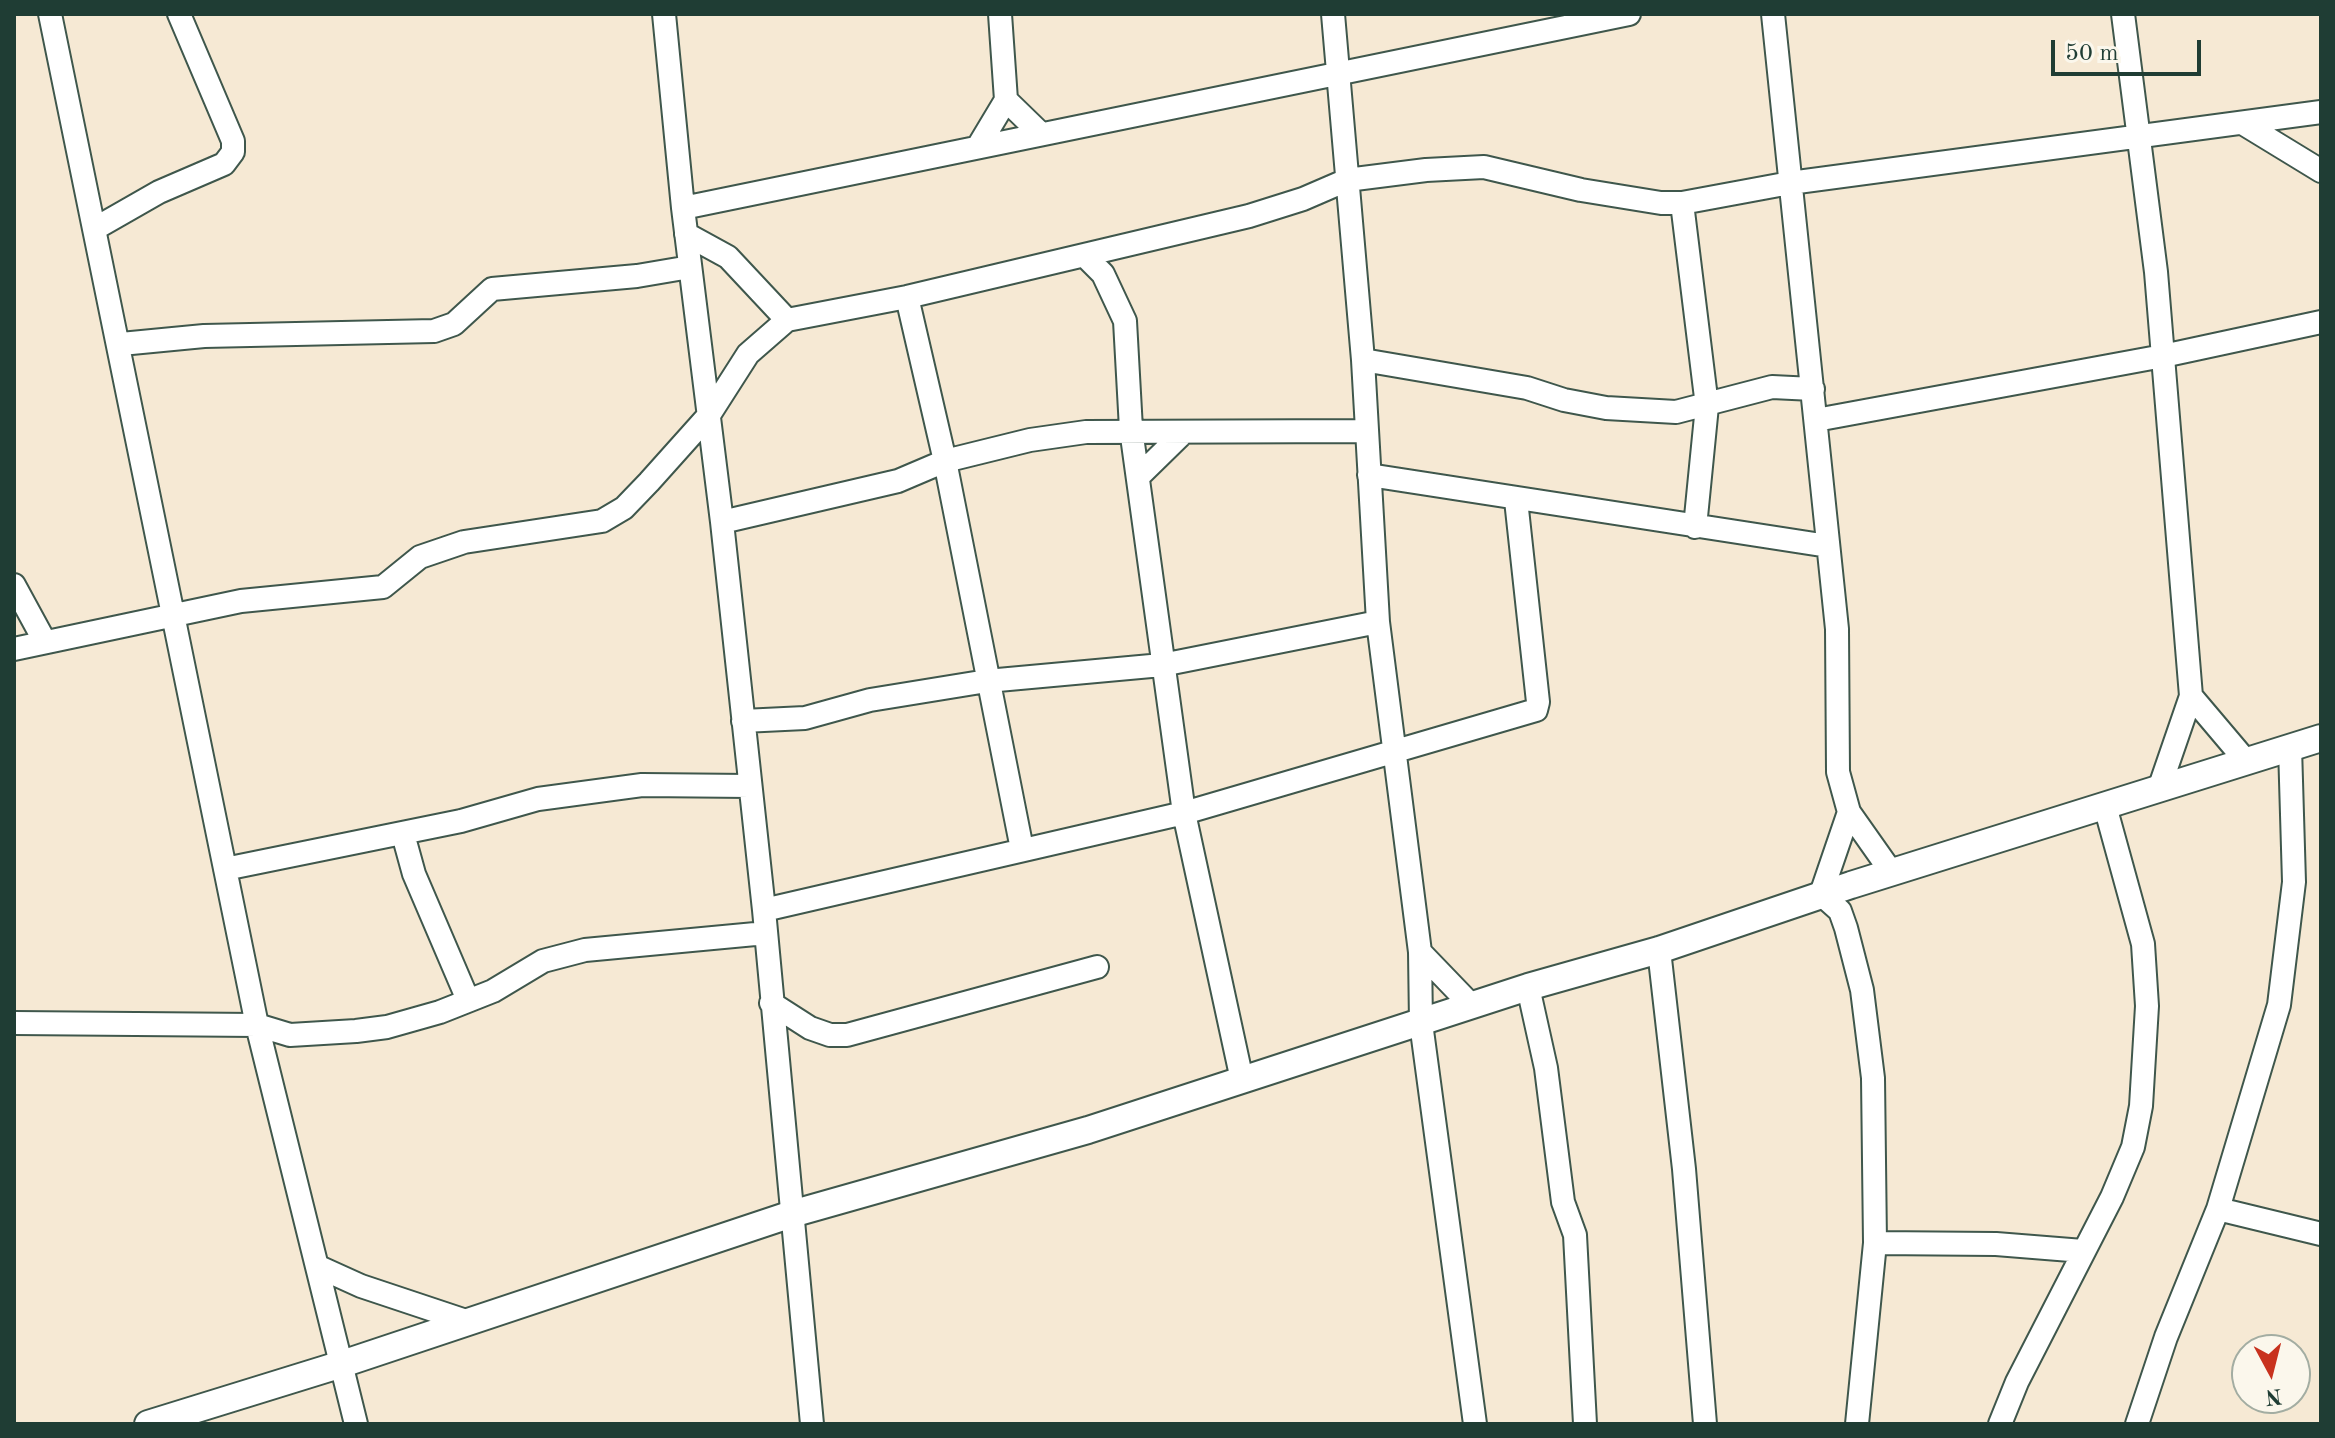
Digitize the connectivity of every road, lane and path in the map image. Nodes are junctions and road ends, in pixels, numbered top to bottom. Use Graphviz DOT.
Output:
graph roads {
  1 [pos="50,14"];
  2 [pos="179,14"];
  3 [pos="664,14"];
  4 [pos="1000,14"];
  5 [pos="1333,14"];
  6 [pos="1629,14"];
  7 [pos="1773,14"];
  8 [pos="2123,14"];
  9 [pos="1338,72"];
  10 [pos="1006,100"];
  11 [pos="2321,112"];
  12 [pos="2244,124"];
  13 [pos="1040,133"];
  14 [pos="2139,136"];
  15 [pos="979,145"];
  16 [pos="2321,171"];
  17 [pos="1347,180"];
  18 [pos="1790,183"];
  19 [pos="1682,203"];
  20 [pos="683,208"];
  21 [pos="96,228"];
  22 [pos="686,234"];
  23 [pos="1086,257"];
  24 [pos="690,267"];
  25 [pos="907,297"];
  26 [pos="787,320"];
  27 [pos="2321,322"];
  28 [pos="121,344"];
  29 [pos="2163,356"];
  30 [pos="1363,360"];
  31 [pos="1813,389"];
  32 [pos="1707,406"];
  33 [pos="709,415"];
  34 [pos="1816,420"];
  35 [pos="1131,429"];
  36 [pos="1366,431"];
  37 [pos="1184,432"];
  38 [pos="945,461"];
  39 [pos="1369,475"];
  40 [pos="1139,476"];
  41 [pos="1516,500"];
  42 [pos="722,522"];
  43 [pos="1695,527"];
  44 [pos="1828,546"];
  45 [pos="14,585"];
  46 [pos="172,613"];
  47 [pos="1378,622"];
  48 [pos="45,642"];
  49 [pos="14,649"];
  50 [pos="1162,665"];
  51 [pos="987,681"];
  52 [pos="2191,696"];
  53 [pos="743,721"];
  54 [pos="2321,738"];
  55 [pos="2290,747"];
  56 [pos="1393,753"];
  57 [pos="2246,761"];
  58 [pos="750,786"];
  59 [pos="2159,789"];
  60 [pos="2105,806"];
  61 [pos="1849,812"];
  62 [pos="1184,813"];
  63 [pos="403,834"];
  64 [pos="1022,849"];
  65 [pos="225,869"];
  66 [pos="1892,873"];
  67 [pos="1821,894"];
  68 [pos="765,921"];
  69 [pos="1659,950"];
  70 [pos="1420,952"];
  71 [pos="1097,967"];
  72 [pos="1528,987"];
  73 [pos="468,1000"];
  74 [pos="771,1003"];
  75 [pos="1472,1006"];
  76 [pos="14,1023"];
  77 [pos="1421,1023"];
  78 [pos="257,1025"];
  79 [pos="1242,1080"];
  80 [pos="2218,1209"];
  81 [pos="795,1213"];
  82 [pos="2321,1234"];
  83 [pos="1875,1243"];
  84 [pos="2083,1251"];
  85 [pos="319,1267"];
  86 [pos="469,1322"];
  87 [pos="342,1364"];
  88 [pos="212,1414"];
  89 [pos="148,1424"];
  90 [pos="356,1424"];
  91 [pos="812,1424"];
  92 [pos="1475,1424"];
  93 [pos="1585,1424"];
  94 [pos="1705,1424"];
  95 [pos="1857,1424"];
  96 [pos="2000,1424"];
  97 [pos="2137,1424"];
  1 -- 21 [label="street"];
  2 -- 21 [label="street"];
  3 -- 20 [label="street"];
  4 -- 10 [label="street"];
  5 -- 9 [label="street"];
  6 -- 9 [label="street"];
  7 -- 18 [label="street"];
  8 -- 14 [label="street"];
  9 -- 13 [label="street"];
  9 -- 17 [label="street"];
  10 -- 13 [label="street"];
  10 -- 15 [label="street"];
  11 -- 12 [label="street"];
  12 -- 14 [label="street"];
  12 -- 16 [label="street"];
  13 -- 15 [label="street"];
  14 -- 18 [label="street"];
  14 -- 29 [label="street"];
  15 -- 20 [label="street"];
  17 -- 19 [label="street"];
  17 -- 23 [label="street"];
  17 -- 30 [label="street"];
  18 -- 19 [label="street"];
  18 -- 31 [label="street"];
  19 -- 32 [label="street"];
  20 -- 22 [label="street"];
  21 -- 28 [label="street"];
  22 -- 24 [label="street"];
  22 -- 26 [label="street"];
  23 -- 25 [label="street"];
  23 -- 35 [label="street"];
  24 -- 28 [label="street"];
  24 -- 33 [label="street"];
  25 -- 26 [label="street"];
  25 -- 38 [label="street"];
  26 -- 33 [label="street"];
  27 -- 29 [label="street"];
  28 -- 46 [label="street"];
  29 -- 34 [label="street"];
  29 -- 52 [label="street"];
  30 -- 32 [label="street"];
  30 -- 36 [label="street"];
  31 -- 32 [label="street"];
  31 -- 34 [label="street"];
  32 -- 43 [label="street"];
  33 -- 42 [label="street"];
  33 -- 46 [label="street"];
  34 -- 44 [label="street"];
  35 -- 37 [label="street"];
  35 -- 38 [label="street"];
  35 -- 40 [label="street"];
  36 -- 37 [label="street"];
  36 -- 39 [label="street"];
  37 -- 40 [label="street"];
  38 -- 42 [label="street"];
  38 -- 51 [label="street"];
  39 -- 41 [label="street"];
  39 -- 47 [label="street"];
  40 -- 50 [label="street"];
  41 -- 43 [label="street"];
  41 -- 56 [label="street"];
  42 -- 53 [label="street"];
  43 -- 44 [label="street"];
  44 -- 61 [label="street"];
  45 -- 48 [label="street"];
  46 -- 48 [label="street"];
  46 -- 65 [label="street"];
  47 -- 50 [label="street"];
  47 -- 56 [label="street"];
  48 -- 49 [label="street"];
  50 -- 51 [label="street"];
  50 -- 62 [label="street"];
  51 -- 53 [label="street"];
  51 -- 64 [label="street"];
  52 -- 57 [label="street"];
  52 -- 59 [label="street"];
  53 -- 58 [label="street"];
  54 -- 55 [label="street"];
  55 -- 57 [label="street"];
  55 -- 80 [label="street"];
  56 -- 62 [label="street"];
  56 -- 70 [label="street"];
  57 -- 59 [label="street"];
  58 -- 63 [label="street"];
  58 -- 68 [label="street"];
  59 -- 60 [label="street"];
  60 -- 66 [label="street"];
  60 -- 84 [label="street"];
  61 -- 66 [label="street"];
  61 -- 67 [label="street"];
  62 -- 64 [label="street"];
  62 -- 79 [label="street"];
  63 -- 65 [label="street"];
  63 -- 73 [label="street"];
  64 -- 68 [label="street"];
  65 -- 78 [label="street"];
  66 -- 67 [label="street"];
  67 -- 69 [label="street"];
  67 -- 83 [label="street"];
  68 -- 73 [label="street"];
  68 -- 74 [label="street"];
  69 -- 72 [label="street"];
  69 -- 94 [label="street"];
  70 -- 75 [label="street"];
  70 -- 77 [label="street"];
  71 -- 74 [label="street"];
  72 -- 75 [label="street"];
  72 -- 93 [label="street"];
  73 -- 78 [label="street"];
  74 -- 81 [label="street"];
  75 -- 77 [label="street"];
  76 -- 78 [label="street"];
  77 -- 79 [label="street"];
  77 -- 92 [label="street"];
  78 -- 85 [label="street"];
  79 -- 81 [label="street"];
  80 -- 82 [label="street"];
  80 -- 97 [label="street"];
  81 -- 86 [label="street"];
  81 -- 91 [label="street"];
  83 -- 84 [label="street"];
  83 -- 95 [label="street"];
  84 -- 96 [label="street"];
  85 -- 86 [label="street"];
  85 -- 87 [label="street"];
  86 -- 87 [label="street"];
  87 -- 88 [label="street"];
  87 -- 90 [label="street"];
  88 -- 89 [label="street"];
}
